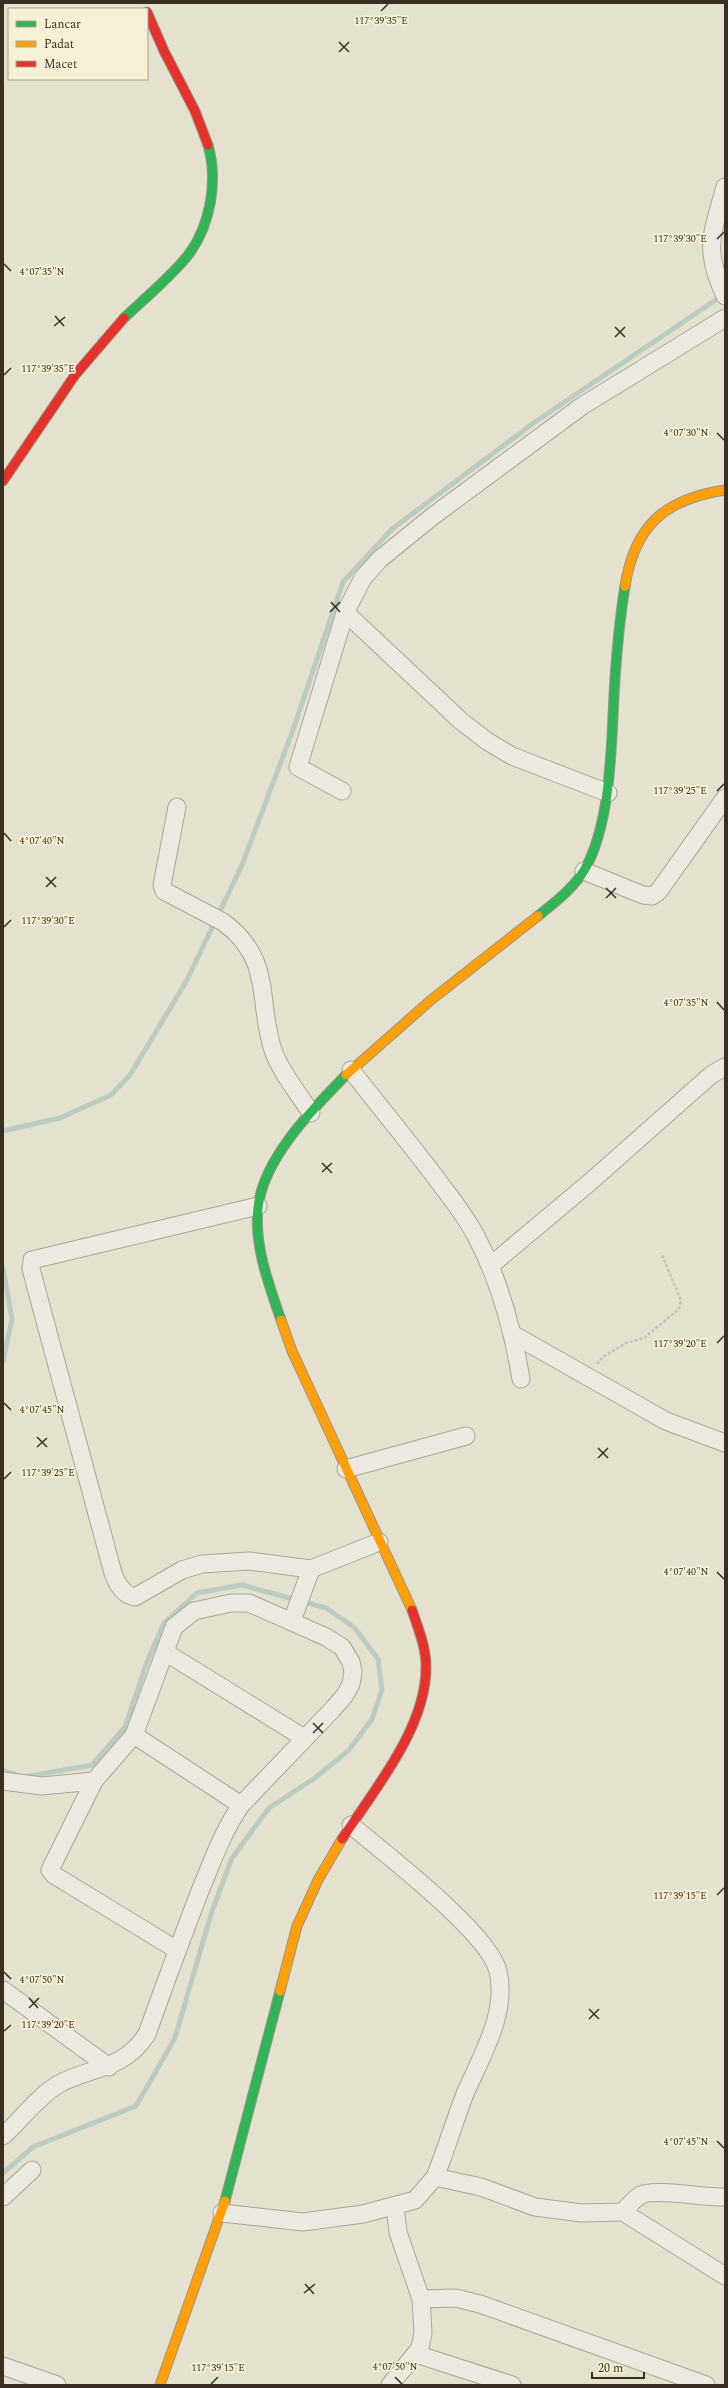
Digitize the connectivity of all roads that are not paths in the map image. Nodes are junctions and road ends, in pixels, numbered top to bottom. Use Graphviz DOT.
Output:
graph roads {
  1 [pos="148,14"];
  2 [pos="725,187"];
  3 [pos="725,296"];
  4 [pos="725,318"];
  5 [pos="3,481"];
  6 [pos="725,490"];
  7 [pos="347,614"];
  8 [pos="342,791"];
  9 [pos="608,793"];
  10 [pos="725,798"];
  11 [pos="177,807"];
  12 [pos="584,871"];
  13 [pos="725,1067"];
  14 [pos="351,1070"];
  15 [pos="311,1113"];
  16 [pos="258,1206"];
  17 [pos="490,1266"];
  18 [pos="514,1335"];
  19 [pos="521,1379"];
  20 [pos="466,1436"];
  21 [pos="725,1443"];
  22 [pos="346,1469"];
  23 [pos="379,1542"];
  24 [pos="310,1573"];
  25 [pos="292,1621"];
  26 [pos="165,1652"];
  27 [pos="134,1735"];
  28 [pos="304,1738"];
  29 [pos="3,1781"];
  30 [pos="94,1781"];
  31 [pos="240,1805"];
  32 [pos="351,1825"];
  33 [pos="177,1950"];
  34 [pos="3,1990"];
  35 [pos="108,2067"];
  36 [pos="3,2136"];
  37 [pos="32,2170"];
  38 [pos="435,2177"];
  39 [pos="3,2197"];
  40 [pos="725,2197"];
  41 [pos="395,2206"];
  42 [pos="623,2212"];
  43 [pos="222,2213"];
  44 [pos="725,2276"];
  45 [pos="421,2299"];
  46 [pos="416,2354"];
  47 [pos="3,2366"];
  48 [pos="57,2385"];
  49 [pos="160,2385"];
  50 [pos="390,2385"];
  51 [pos="512,2385"];
  52 [pos="706,2385"];
  1 -- 5 [label="street"];
  2 -- 3 [label="street"];
  4 -- 7 [label="street"];
  6 -- 9 [label="street"];
  7 -- 8 [label="street"];
  7 -- 9 [label="street"];
  9 -- 12 [label="street"];
  10 -- 12 [label="street"];
  11 -- 15 [label="street"];
  12 -- 14 [label="street"];
  13 -- 17 [label="street"];
  14 -- 15 [label="street"];
  14 -- 17 [label="street"];
  15 -- 16 [label="street"];
  16 -- 22 [label="street"];
  16 -- 24 [label="street"];
  17 -- 18 [label="street"];
  18 -- 19 [label="street"];
  18 -- 21 [label="street"];
  20 -- 22 [label="street"];
  22 -- 23 [label="street"];
  23 -- 24 [label="street"];
  23 -- 32 [label="street"];
  24 -- 25 [label="street"];
  25 -- 26 [label="street"];
  25 -- 28 [label="street"];
  26 -- 27 [label="street"];
  26 -- 28 [label="street"];
  27 -- 30 [label="street"];
  27 -- 31 [label="street"];
  28 -- 31 [label="street"];
  29 -- 30 [label="street"];
  30 -- 33 [label="street"];
  31 -- 33 [label="street"];
  32 -- 38 [label="street"];
  32 -- 43 [label="street"];
  33 -- 35 [label="street"];
  34 -- 35 [label="street"];
  35 -- 36 [label="street"];
  37 -- 39 [label="street"];
  38 -- 41 [label="street"];
  38 -- 42 [label="street"];
  40 -- 42 [label="street"];
  41 -- 43 [label="street"];
  41 -- 45 [label="street"];
  42 -- 44 [label="street"];
  43 -- 49 [label="street"];
  45 -- 46 [label="street"];
  45 -- 52 [label="street"];
  46 -- 50 [label="street"];
  46 -- 51 [label="street"];
  47 -- 48 [label="street"];
}
